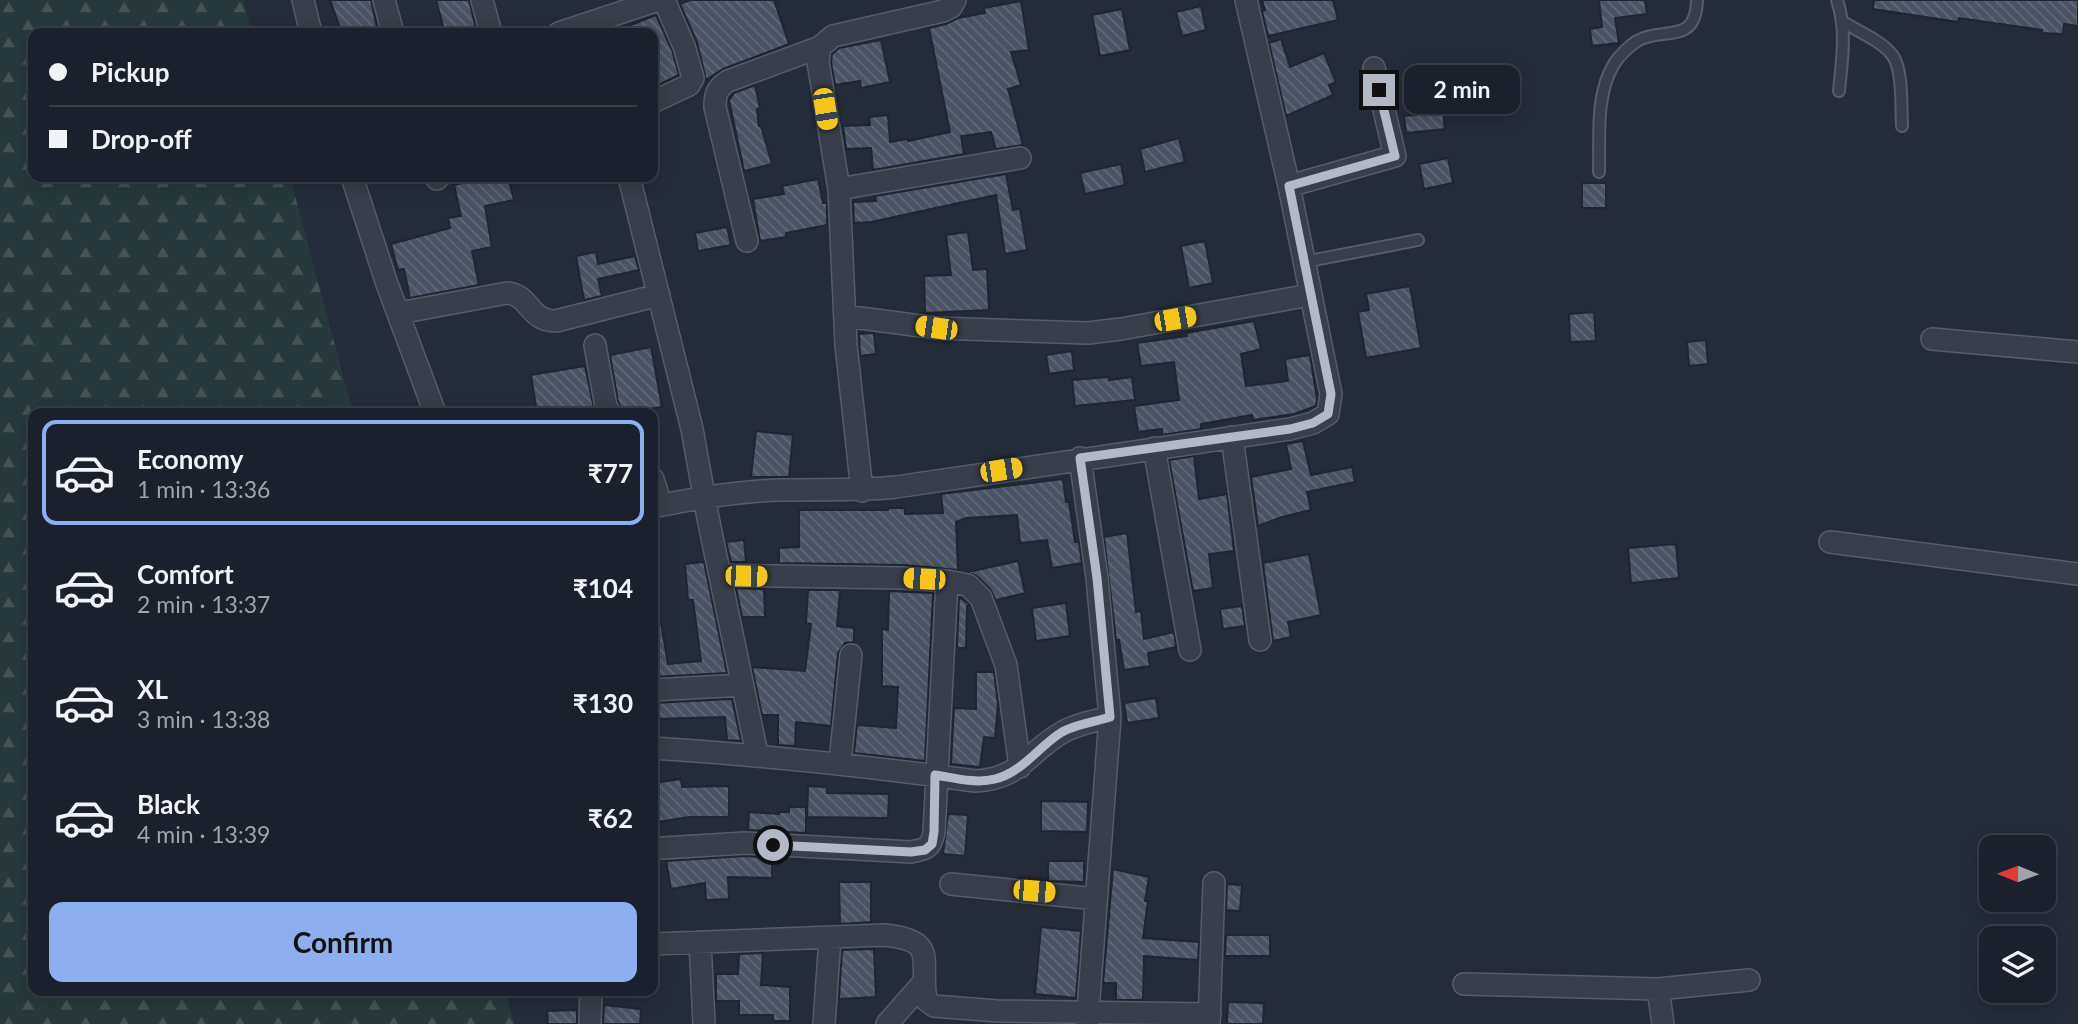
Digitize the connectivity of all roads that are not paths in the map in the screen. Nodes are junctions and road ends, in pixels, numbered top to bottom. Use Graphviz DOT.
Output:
graph roads {
  1 [pos="303,0"];
  2 [pos="384,0"];
  3 [pos="482,0"];
  4 [pos="658,0"];
  5 [pos="664,0"];
  6 [pos="955,0"];
  7 [pos="1246,0"];
  8 [pos="1697,0"];
  9 [pos="1837,0"];
  10 [pos="1843,22"];
  11 [pos="310,28"];
  12 [pos="392,28"];
  13 [pos="490,28"];
  14 [pos="574,28"];
  15 [pos="820,47"];
  16 [pos="1374,68"];
  17 [pos="1839,91"];
  18 [pos="658,100"];
  19 [pos="1902,126"];
  20 [pos="1020,158"];
  21 [pos="1599,172"];
  22 [pos="354,182"];
  23 [pos="630,182"];
  24 [pos="1289,186"];
  25 [pos="839,189"];
  26 [pos="1418,240"];
  27 [pos="747,241"];
  28 [pos="1304,262"];
  29 [pos="659,295"];
  30 [pos="1310,295"];
  31 [pos="399,313"];
  32 [pos="845,316"];
  33 [pos="1932,339"];
  34 [pos="595,345"];
  35 [pos="2078,352"];
  36 [pos="433,408"];
  37 [pos="607,408"];
  38 [pos="1232,437"];
  39 [pos="1154,448"];
  40 [pos="1080,458"];
  41 [pos="862,491"];
  42 [pos="704,497"];
  43 [pos="658,506"];
  44 [pos="1830,542"];
  45 [pos="2078,574"];
  46 [pos="720,575"];
  47 [pos="947,581"];
  48 [pos="1260,640"];
  49 [pos="1190,650"];
  50 [pos="851,655"];
  51 [pos="743,685"];
  52 [pos="658,690"];
  53 [pos="1110,717"];
  54 [pos="658,748"];
  55 [pos="757,754"];
  56 [pos="840,762"];
  57 [pos="1020,767"];
  58 [pos="935,775"];
  59 [pos="663,848"];
  60 [pos="1214,883"];
  61 [pos="951,884"];
  62 [pos="1097,899"];
  63 [pos="830,938"];
  64 [pos="700,942"];
  65 [pos="658,944"];
  66 [pos="1749,979"];
  67 [pos="923,983"];
  68 [pos="1464,984"];
  69 [pos="1658,989"];
  70 [pos="591,996"];
  71 [pos="1087,1018"];
  72 [pos="1210,1019"];
  73 [pos="590,1024"];
  74 [pos="704,1024"];
  75 [pos="824,1024"];
  76 [pos="887,1024"];
  77 [pos="1663,1024"];
  1 -- 11 [label="street"];
  2 -- 12 [label="street"];
  3 -- 13 [label="street"];
  4 -- 14 [label="street"];
  5 -- 18 [label="street"];
  6 -- 15 [label="street"];
  7 -- 24 [label="street"];
  8 -- 21 [label="lane"];
  9 -- 10 [label="lane"];
  10 -- 17 [label="lane"];
  10 -- 19 [label="lane"];
  15 -- 25 [label="street"];
  15 -- 27 [label="street"];
  16 -- 24 [label="street"];
  20 -- 25 [label="street"];
  22 -- 31 [label="street"];
  23 -- 29 [label="street"];
  24 -- 28 [label="street"];
  25 -- 32 [label="street"];
  26 -- 28 [label="lane"];
  28 -- 30 [label="street"];
  29 -- 31 [label="street"];
  29 -- 42 [label="street"];
  30 -- 32 [label="street"];
  30 -- 38 [label="street"];
  31 -- 36 [label="street"];
  32 -- 41 [label="street"];
  33 -- 35 [label="street"];
  34 -- 37 [label="street"];
  38 -- 39 [label="street"];
  38 -- 48 [label="street"];
  39 -- 40 [label="street"];
  39 -- 49 [label="street"];
  40 -- 41 [label="street"];
  40 -- 53 [label="street"];
  41 -- 42 [label="street"];
  42 -- 43 [label="street"];
  42 -- 46 [label="street"];
  44 -- 45 [label="street"];
  46 -- 47 [label="street"];
  46 -- 51 [label="street"];
  47 -- 57 [label="street"];
  47 -- 58 [label="street"];
  50 -- 56 [label="street"];
  51 -- 52 [label="street"];
  51 -- 55 [label="street"];
  53 -- 57 [label="street"];
  53 -- 62 [label="street"];
  54 -- 55 [label="street"];
  55 -- 56 [label="street"];
  56 -- 58 [label="street"];
  57 -- 58 [label="street"];
  58 -- 59 [label="street"];
  60 -- 72 [label="street"];
  61 -- 62 [label="street"];
  62 -- 71 [label="street"];
  63 -- 64 [label="street"];
  63 -- 67 [label="street"];
  63 -- 75 [label="street"];
  64 -- 65 [label="street"];
  64 -- 74 [label="street"];
  66 -- 69 [label="street"];
  67 -- 71 [label="street"];
  67 -- 76 [label="street"];
  68 -- 69 [label="street"];
  69 -- 77 [label="street"];
  70 -- 73 [label="street"];
  71 -- 72 [label="street"];
}
